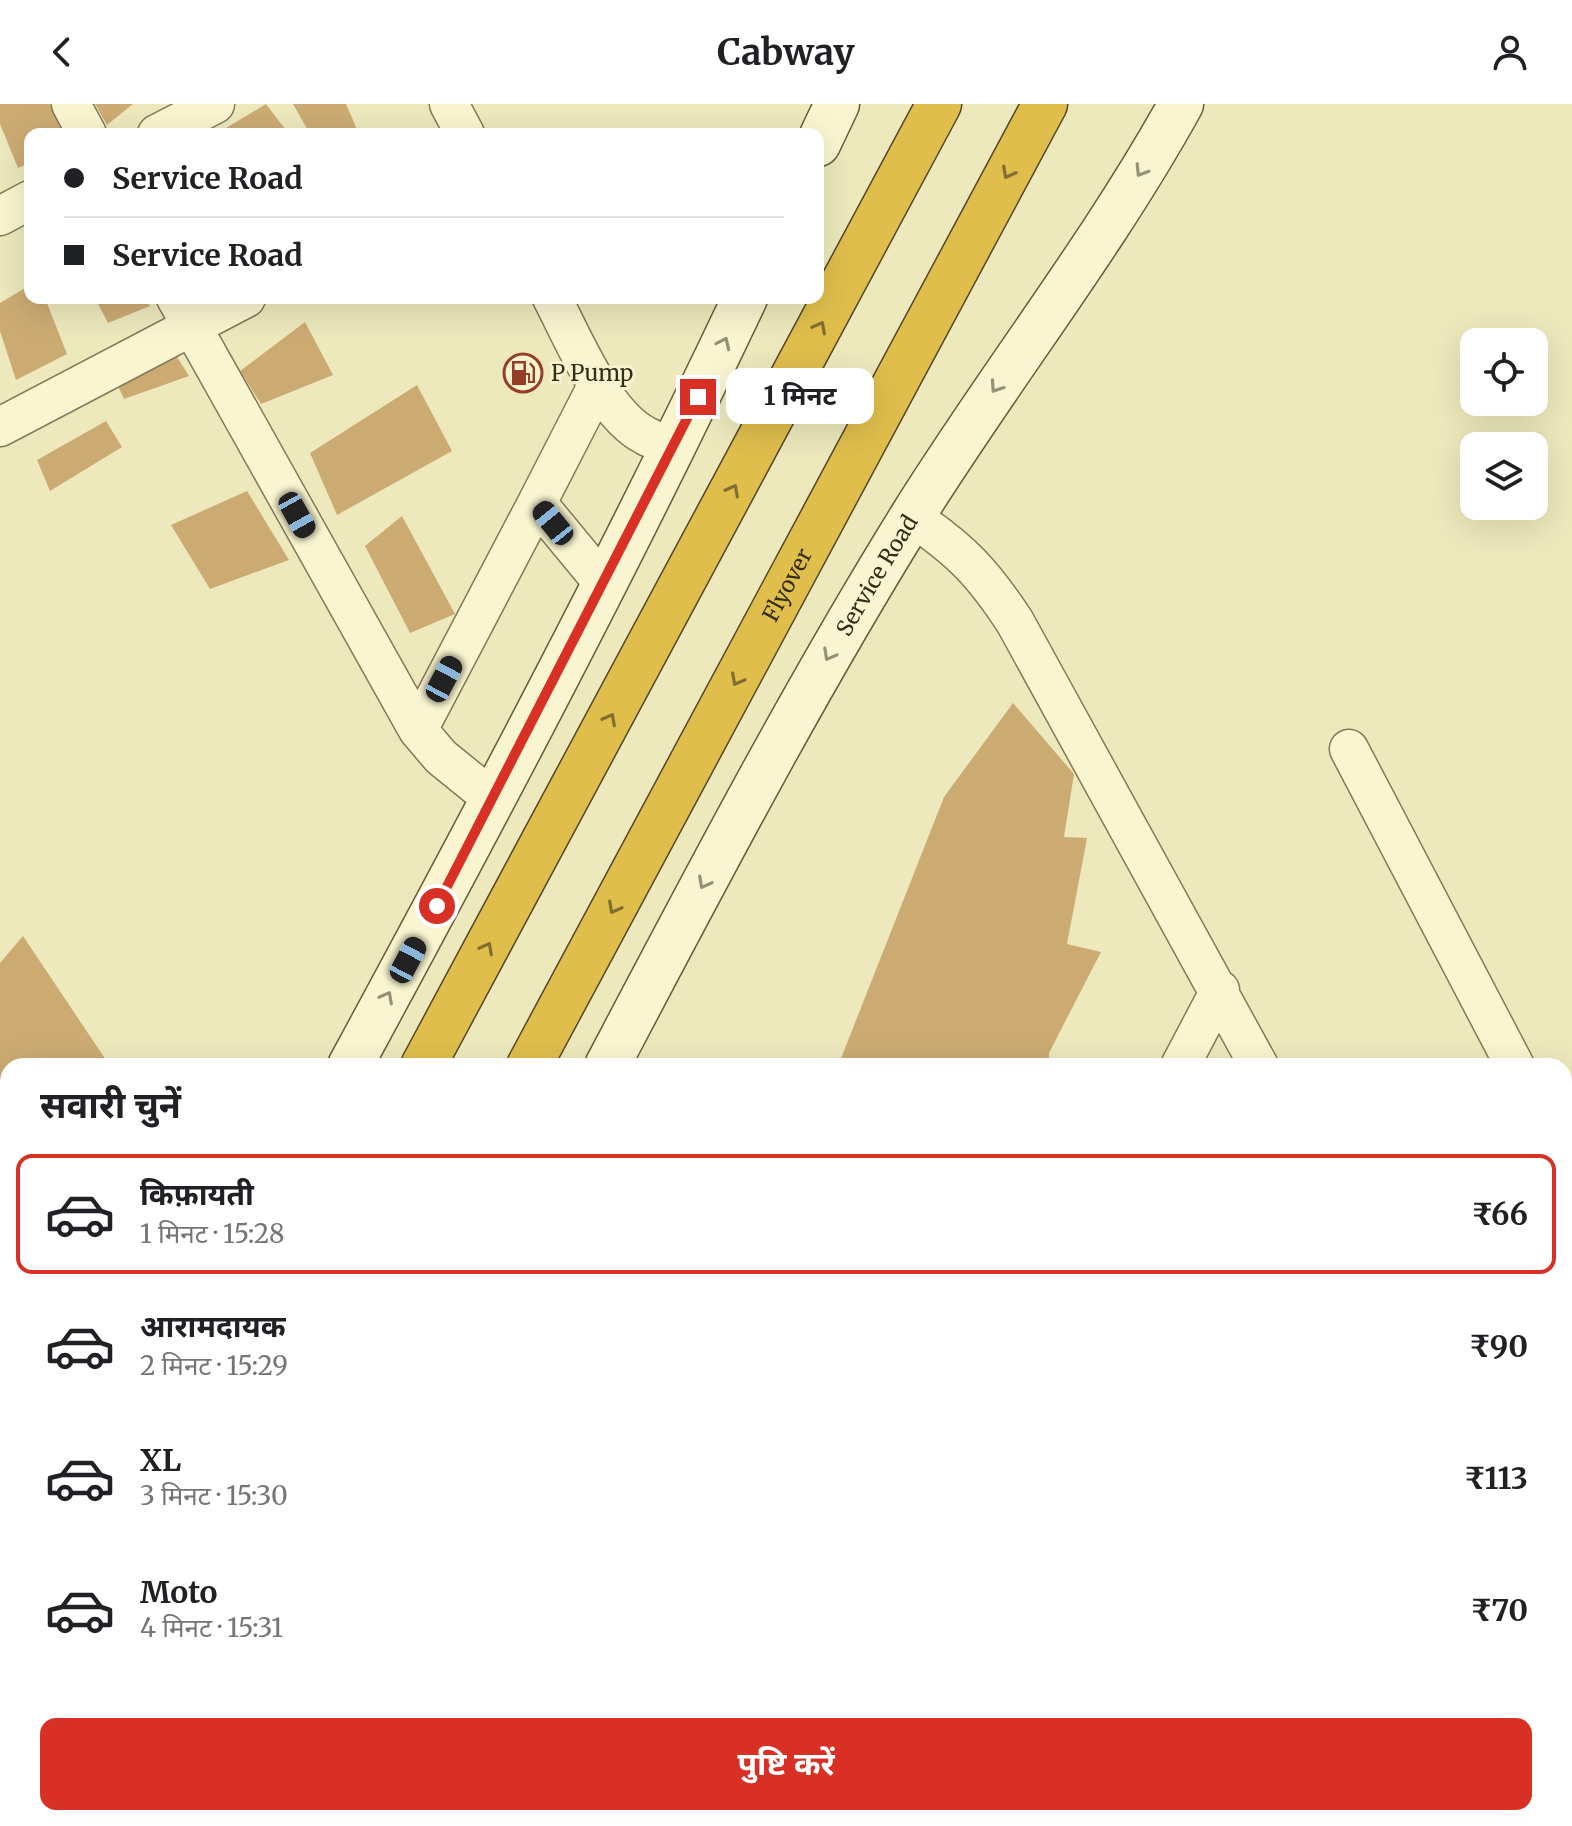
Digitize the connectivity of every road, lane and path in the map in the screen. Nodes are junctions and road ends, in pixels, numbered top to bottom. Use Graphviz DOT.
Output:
graph roads {
  1 [pos="71,104"];
  2 [pos="215,104"];
  3 [pos="449,104"];
  4 [pos="837,104"];
  5 [pos="939,104"];
  6 [pos="1045,104"];
  7 [pos="1181,104"];
  8 [pos="84,128"];
  9 [pos="169,128"];
  10 [pos="462,128"];
  11 [pos="824,131"];
  12 [pos="24,203"];
  13 [pos="0,216"];
  14 [pos="219,304"];
  15 [pos="555,304"];
  16 [pos="742,304"];
  17 [pos="184,312"];
  18 [pos="598,384"];
  19 [pos="0,427"];
  20 [pos="675,447"];
  21 [pos="537,503"];
  22 [pos="912,517"];
  23 [pos="604,584"];
  24 [pos="418,730"];
  25 [pos="1349,749"];
  26 [pos="494,800"];
  27 [pos="1220,990"];
  28 [pos="354,1058"];
  29 [pos="427,1058"];
  30 [pos="533,1058"];
  31 [pos="611,1058"];
  32 [pos="1184,1058"];
  33 [pos="1255,1058"];
  34 [pos="1511,1058"];
  1 -- 8 [label="street"];
  2 -- 9 [label="street"];
  3 -- 10 [label="street"];
  4 -- 11 [label="street"];
  29 -- 5 [label="highway, one-way"];
  6 -- 30 [label="highway, Flyover, one-way"];
  7 -- 22 [label="street, Service Road, one-way"];
  12 -- 13 [label="street"];
  14 -- 17 [label="street"];
  15 -- 18 [label="street"];
  20 -- 16 [label="street, one-way"];
  17 -- 19 [label="street"];
  17 -- 24 [label="street"];
  18 -- 20 [label="street"];
  18 -- 21 [label="street"];
  20 -- 23 [label="street"];
  21 -- 23 [label="street"];
  21 -- 24 [label="street"];
  22 -- 27 [label="street"];
  22 -- 31 [label="street, Service Road, one-way"];
  23 -- 26 [label="street"];
  24 -- 26 [label="street"];
  25 -- 34 [label="street"];
  28 -- 26 [label="street, one-way"];
  27 -- 32 [label="street"];
  27 -- 33 [label="street"];
}
